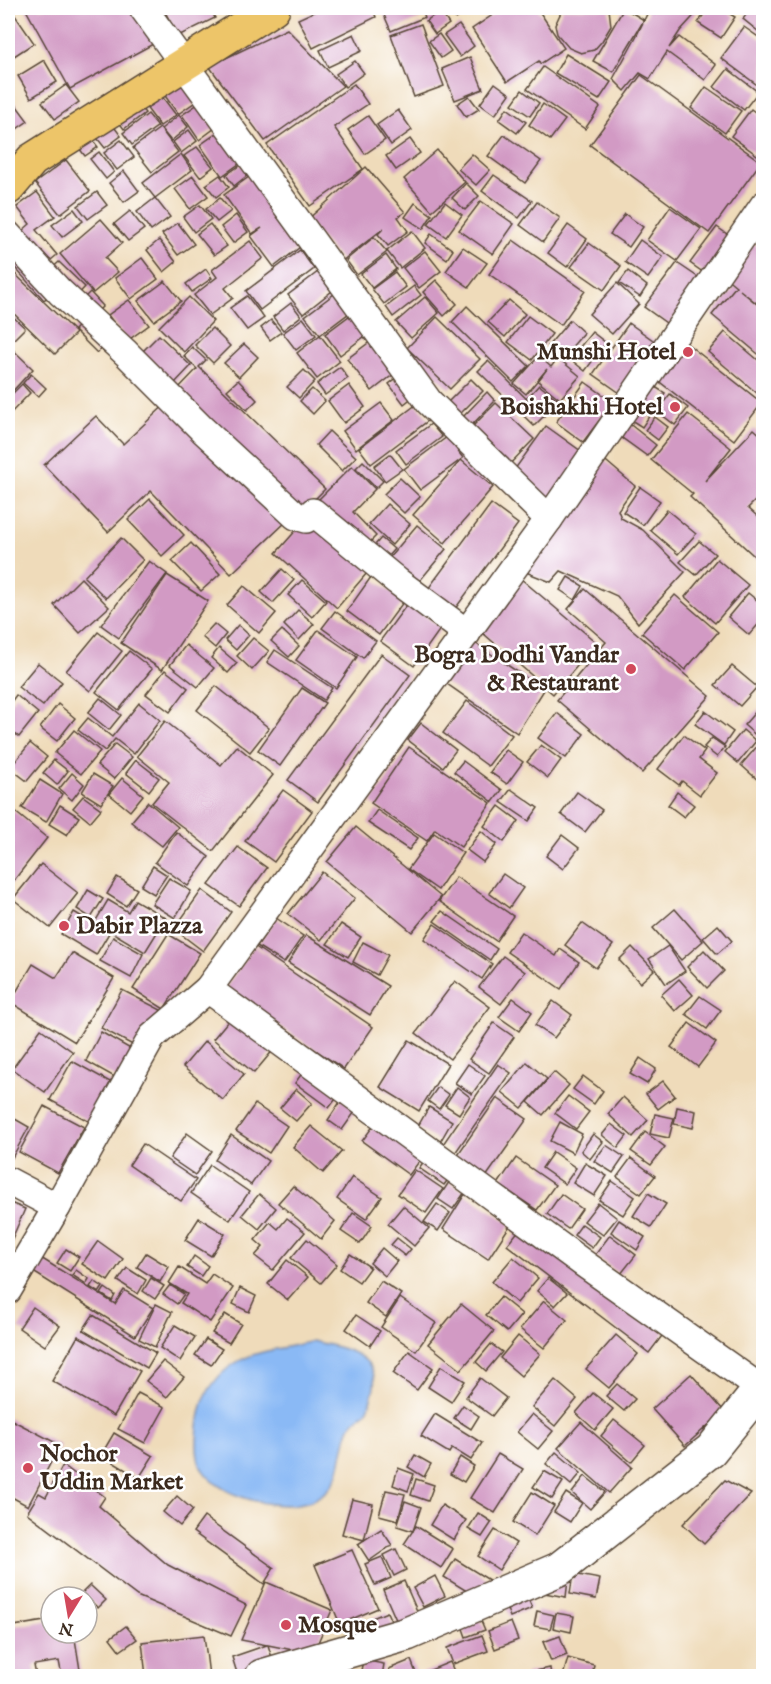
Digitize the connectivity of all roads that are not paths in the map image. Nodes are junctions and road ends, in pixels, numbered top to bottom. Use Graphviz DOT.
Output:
graph roads {
  1 [pos="143,8"];
  2 [pos="273,8"];
  3 [pos="183,64"];
  4 [pos="8,188"];
  5 [pos="764,205"];
  6 [pos="8,235"];
  7 [pos="549,519"];
  8 [pos="467,633"];
  9 [pos="208,989"];
  10 [pos="8,1181"];
  11 [pos="57,1207"];
  12 [pos="8,1290"];
  13 [pos="762,1386"];
  14 [pos="262,1677"];
  1 -- 3 [label="street"];
  2 -- 3 [label="highway"];
  3 -- 4 [label="highway"];
  3 -- 7 [label="street"];
  5 -- 7 [label="street"];
  6 -- 8 [label="street"];
  7 -- 8 [label="street"];
  8 -- 9 [label="street"];
  9 -- 11 [label="street"];
  9 -- 13 [label="street"];
  10 -- 11 [label="street"];
  11 -- 12 [label="street"];
  13 -- 14 [label="street"];
}
